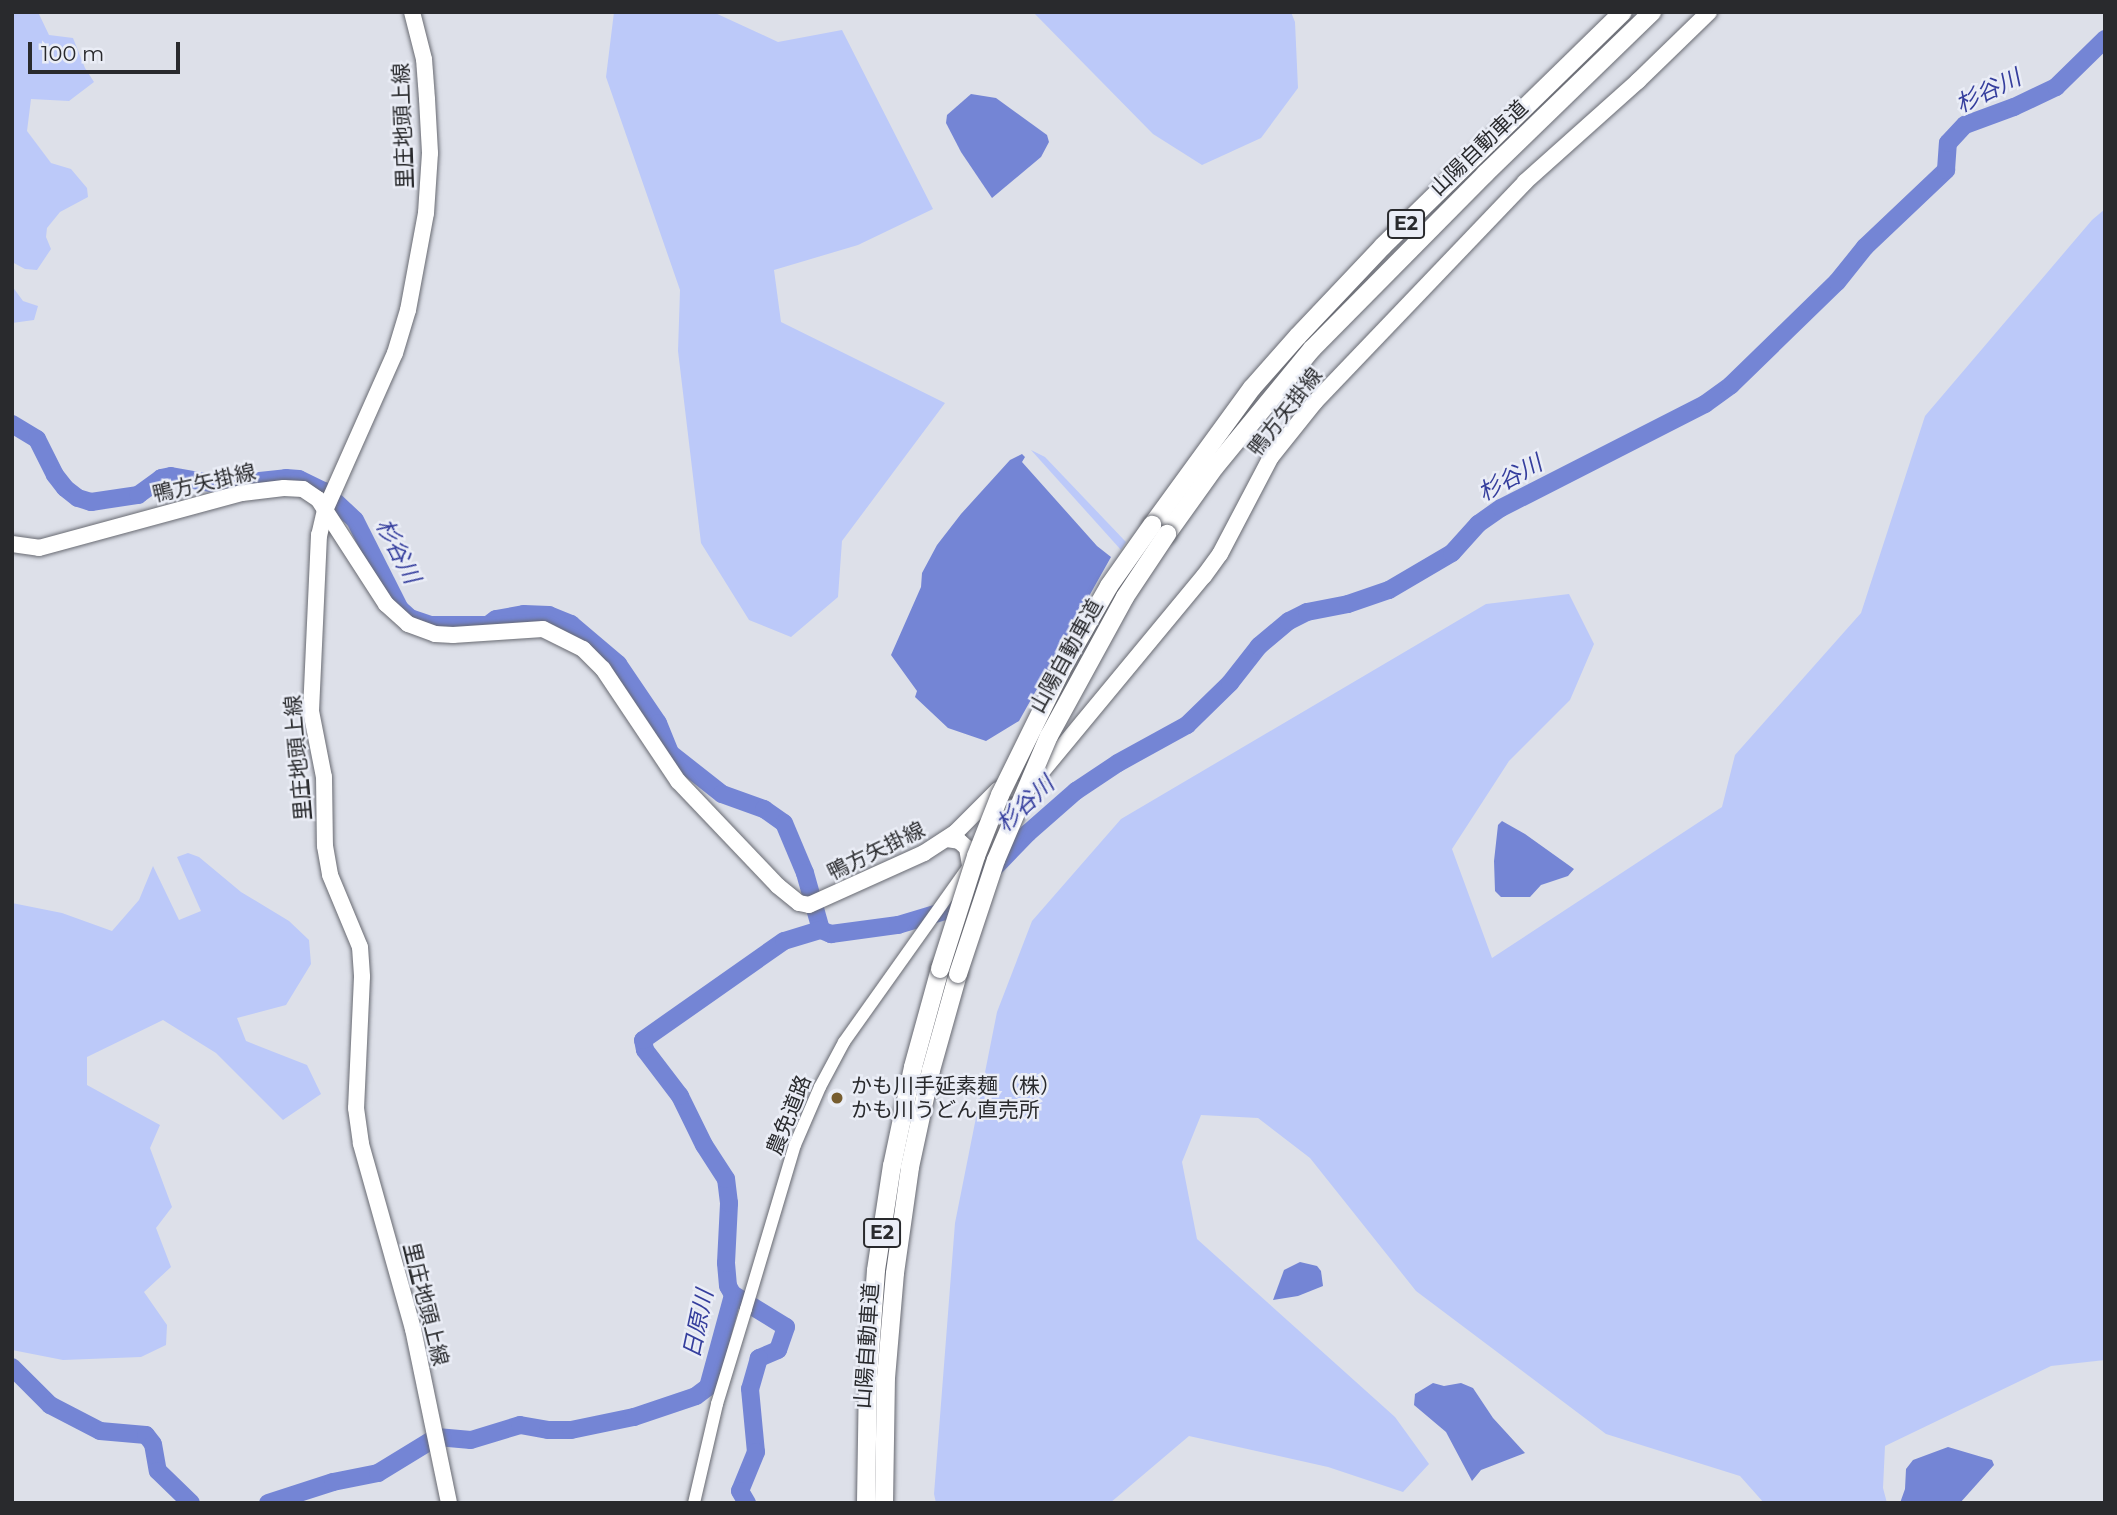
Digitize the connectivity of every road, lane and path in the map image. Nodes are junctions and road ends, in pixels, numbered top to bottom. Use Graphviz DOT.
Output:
graph roads {
  1 [pos="412,12"];
  2 [pos="1623,12"];
  3 [pos="1652,12"];
  4 [pos="1709,12"];
  5 [pos="327,507"];
  6 [pos="1160,529"];
  7 [pos="12,544"];
  8 [pos="1025,792"];
  9 [pos="947,839"];
  10 [pos="970,865"];
  11 [pos="449,1503"];
  12 [pos="694,1503"];
  13 [pos="866,1503"];
  14 [pos="884,1503"];
  1 -- 5 [label="main road, 里庄地頭上線"];
  2 -- 6 [label="highway, 山陽自動車道 / E2"];
  3 -- 6 [label="highway, 山陽自動車道 / E2"];
  4 -- 8 [label="main road, 鴨方矢掛線"];
  5 -- 7 [label="main road, 鴨方矢掛線"];
  5 -- 9 [label="main road, 鴨方矢掛線"];
  5 -- 11 [label="main road, 里庄地頭上線"];
  6 -- 13 [label="highway, 山陽自動車道 / E2, bridge"];
  6 -- 14 [label="highway, 山陽自動車道 / E2, bridge"];
  8 -- 9 [label="main road, 鴨方矢掛線"];
  8 -- 10 [label="street, 農免道路"];
  9 -- 10 [label="main road"];
  10 -- 12 [label="street, 農免道路"];
}
